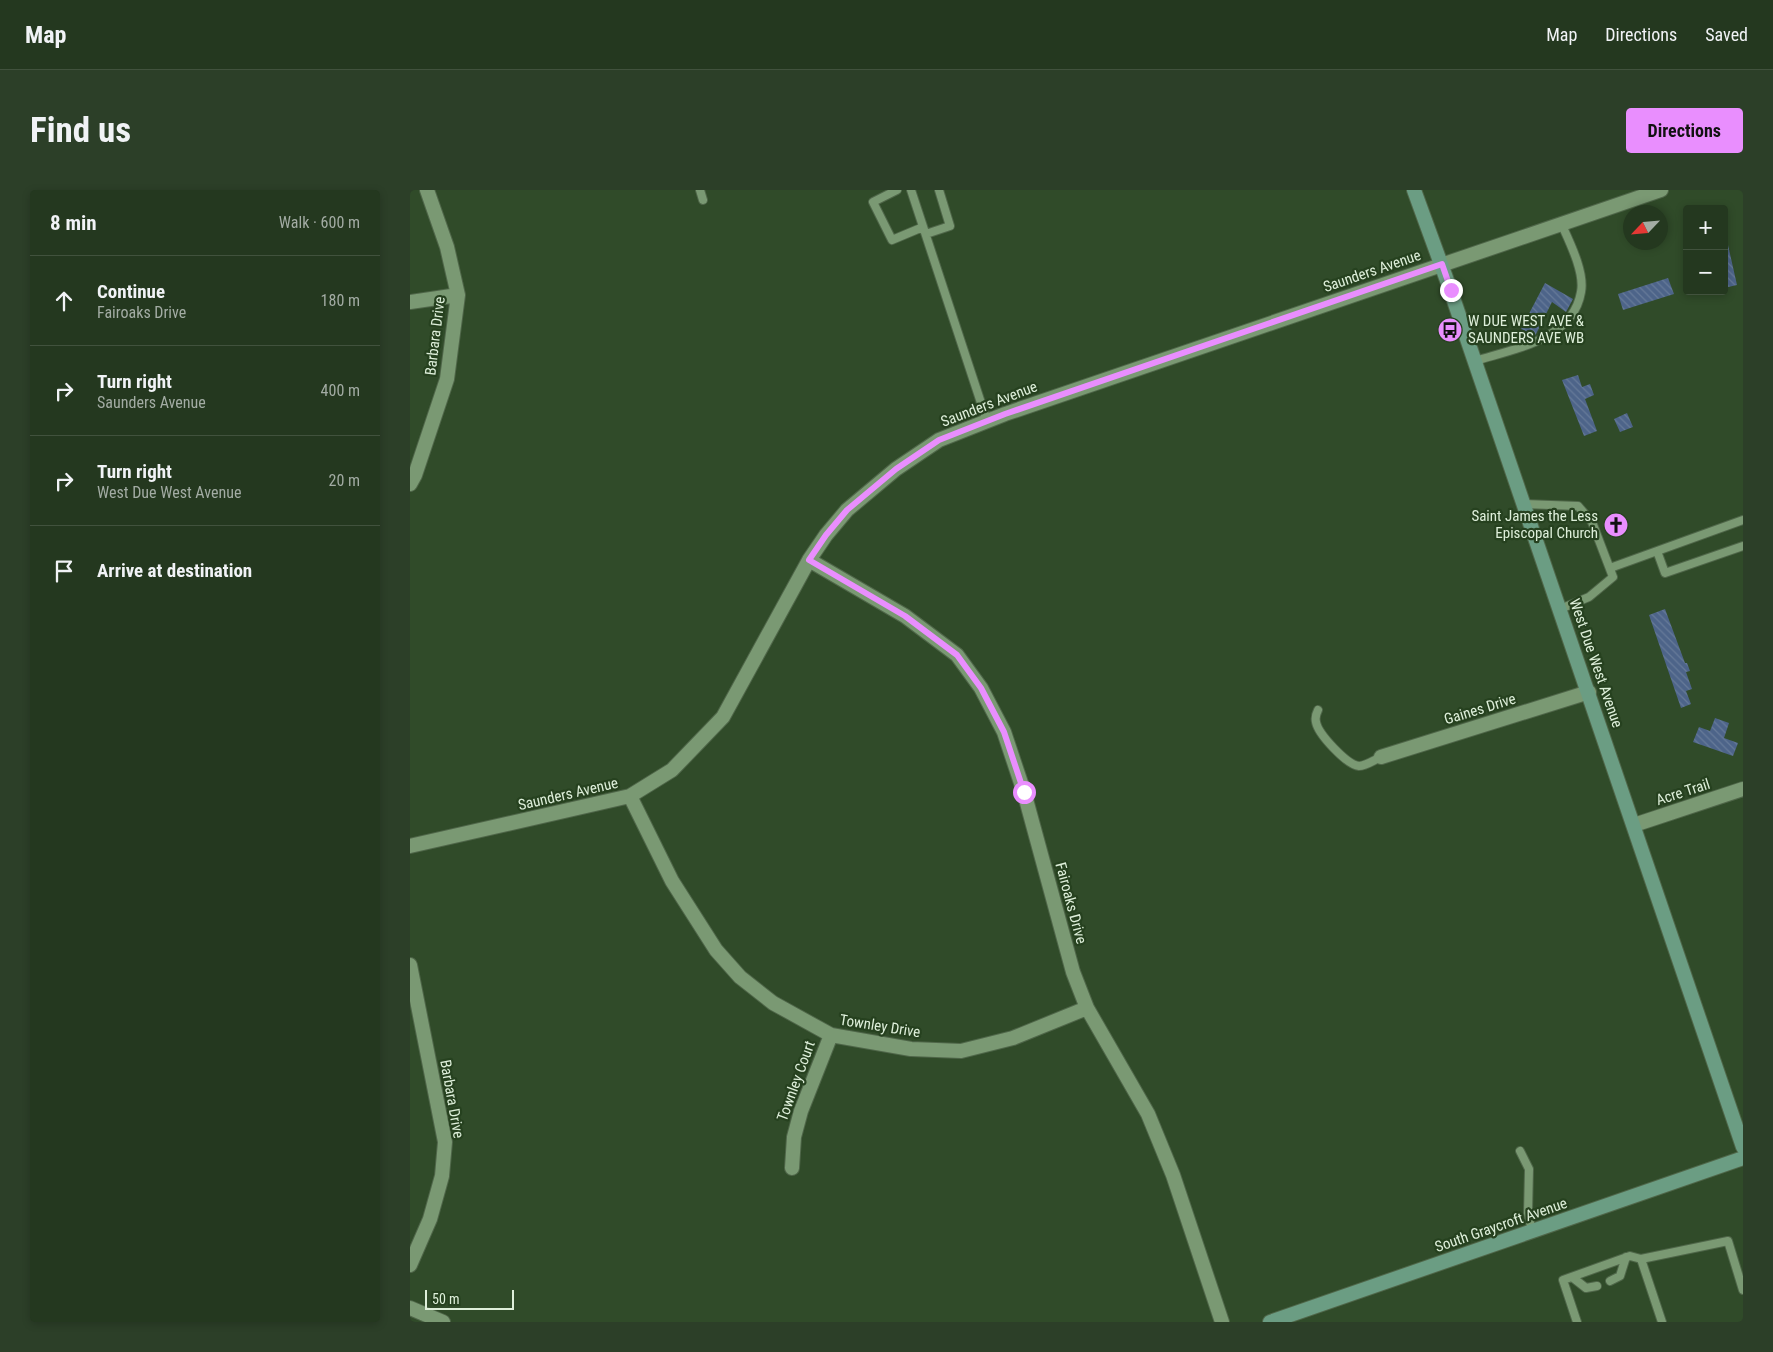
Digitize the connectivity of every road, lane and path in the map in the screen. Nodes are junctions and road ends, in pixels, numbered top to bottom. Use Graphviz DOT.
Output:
graph roads {
  1 [pos="427,190"];
  2 [pos="700,190"];
  3 [pos="898,190"];
  4 [pos="911,190"];
  5 [pos="939,190"];
  6 [pos="1414,190"];
  7 [pos="1661,190"];
  8 [pos="703,200"];
  9 [pos="1561,223"];
  10 [pos="925,230"];
  11 [pos="1442,264"];
  12 [pos="458,295"];
  13 [pos="410,302"];
  14 [pos="1475,361"];
  15 [pos="987,421"];
  16 [pos="410,484"];
  17 [pos="1524,504"];
  18 [pos="1743,520"];
  19 [pos="1743,546"];
  20 [pos="1657,551"];
  21 [pos="809,560"];
  22 [pos="1610,568"];
  23 [pos="1560,609"];
  24 [pos="1589,692"];
  25 [pos="1318,710"];
  26 [pos="1381,757"];
  27 [pos="1743,789"];
  28 [pos="630,796"];
  29 [pos="1634,825"];
  30 [pos="410,846"];
  31 [pos="410,965"];
  32 [pos="1087,1008"];
  33 [pos="830,1035"];
  34 [pos="1743,1147"];
  35 [pos="1520,1150"];
  36 [pos="1743,1158"];
  37 [pos="792,1168"];
  38 [pos="1532,1231"];
  39 [pos="1626,1257"];
  40 [pos="1641,1259"];
  41 [pos="410,1265"];
  42 [pos="1572,1277"];
  43 [pos="1610,1282"];
  44 [pos="1597,1286"];
  45 [pos="1743,1290"];
  46 [pos="410,1308"];
  47 [pos="443,1322"];
  48 [pos="1222,1322"];
  49 [pos="1270,1322"];
  50 [pos="1578,1322"];
  51 [pos="1662,1322"];
  1 -- 12 [label="street, Barbara Drive"];
  2 -- 8 [label="lane"];
  3 -- 10 [label="lane"];
  4 -- 10 [label="lane"];
  5 -- 10 [label="lane"];
  6 -- 11 [label="main road, West Due West Avenue"];
  7 -- 9 [label="street, Saunders Avenue"];
  9 -- 11 [label="street, Saunders Avenue"];
  9 -- 14 [label="lane"];
  10 -- 15 [label="lane"];
  11 -- 14 [label="main road, West Due West Avenue"];
  11 -- 15 [label="street, Saunders Avenue"];
  12 -- 13 [label="street"];
  12 -- 16 [label="street, Barbara Drive"];
  14 -- 17 [label="main road, West Due West Avenue"];
  15 -- 21 [label="street, Saunders Avenue"];
  17 -- 22 [label="lane"];
  17 -- 23 [label="main road, West Due West Avenue"];
  18 -- 20 [label="lane"];
  19 -- 20 [label="lane"];
  20 -- 22 [label="lane"];
  21 -- 28 [label="street, Saunders Avenue"];
  21 -- 32 [label="street, Fairoaks Drive"];
  22 -- 23 [label="lane"];
  23 -- 24 [label="main road, West Due West Avenue"];
  24 -- 26 [label="street, Gaines Drive"];
  24 -- 29 [label="main road, West Due West Avenue"];
  25 -- 26 [label="lane"];
  27 -- 29 [label="street, Acre Trail"];
  28 -- 30 [label="street, Saunders Avenue"];
  28 -- 33 [label="street, Townley Drive"];
  29 -- 34 [label="main road, West Due West Avenue"];
  31 -- 41 [label="street, Barbara Drive"];
  32 -- 33 [label="street, Townley Drive"];
  32 -- 48 [label="street, Fairoaks Drive"];
  33 -- 37 [label="street, Townley Court"];
  35 -- 38 [label="lane"];
  36 -- 38 [label="main road, South Graycroft Avenue"];
  38 -- 49 [label="main road, South Graycroft Avenue"];
  39 -- 40 [label="lane"];
  39 -- 42 [label="lane"];
  39 -- 43 [label="lane"];
  40 -- 45 [label="lane"];
  40 -- 51 [label="lane"];
  42 -- 44 [label="lane"];
  42 -- 50 [label="lane"];
  46 -- 47 [label="street"];
}
